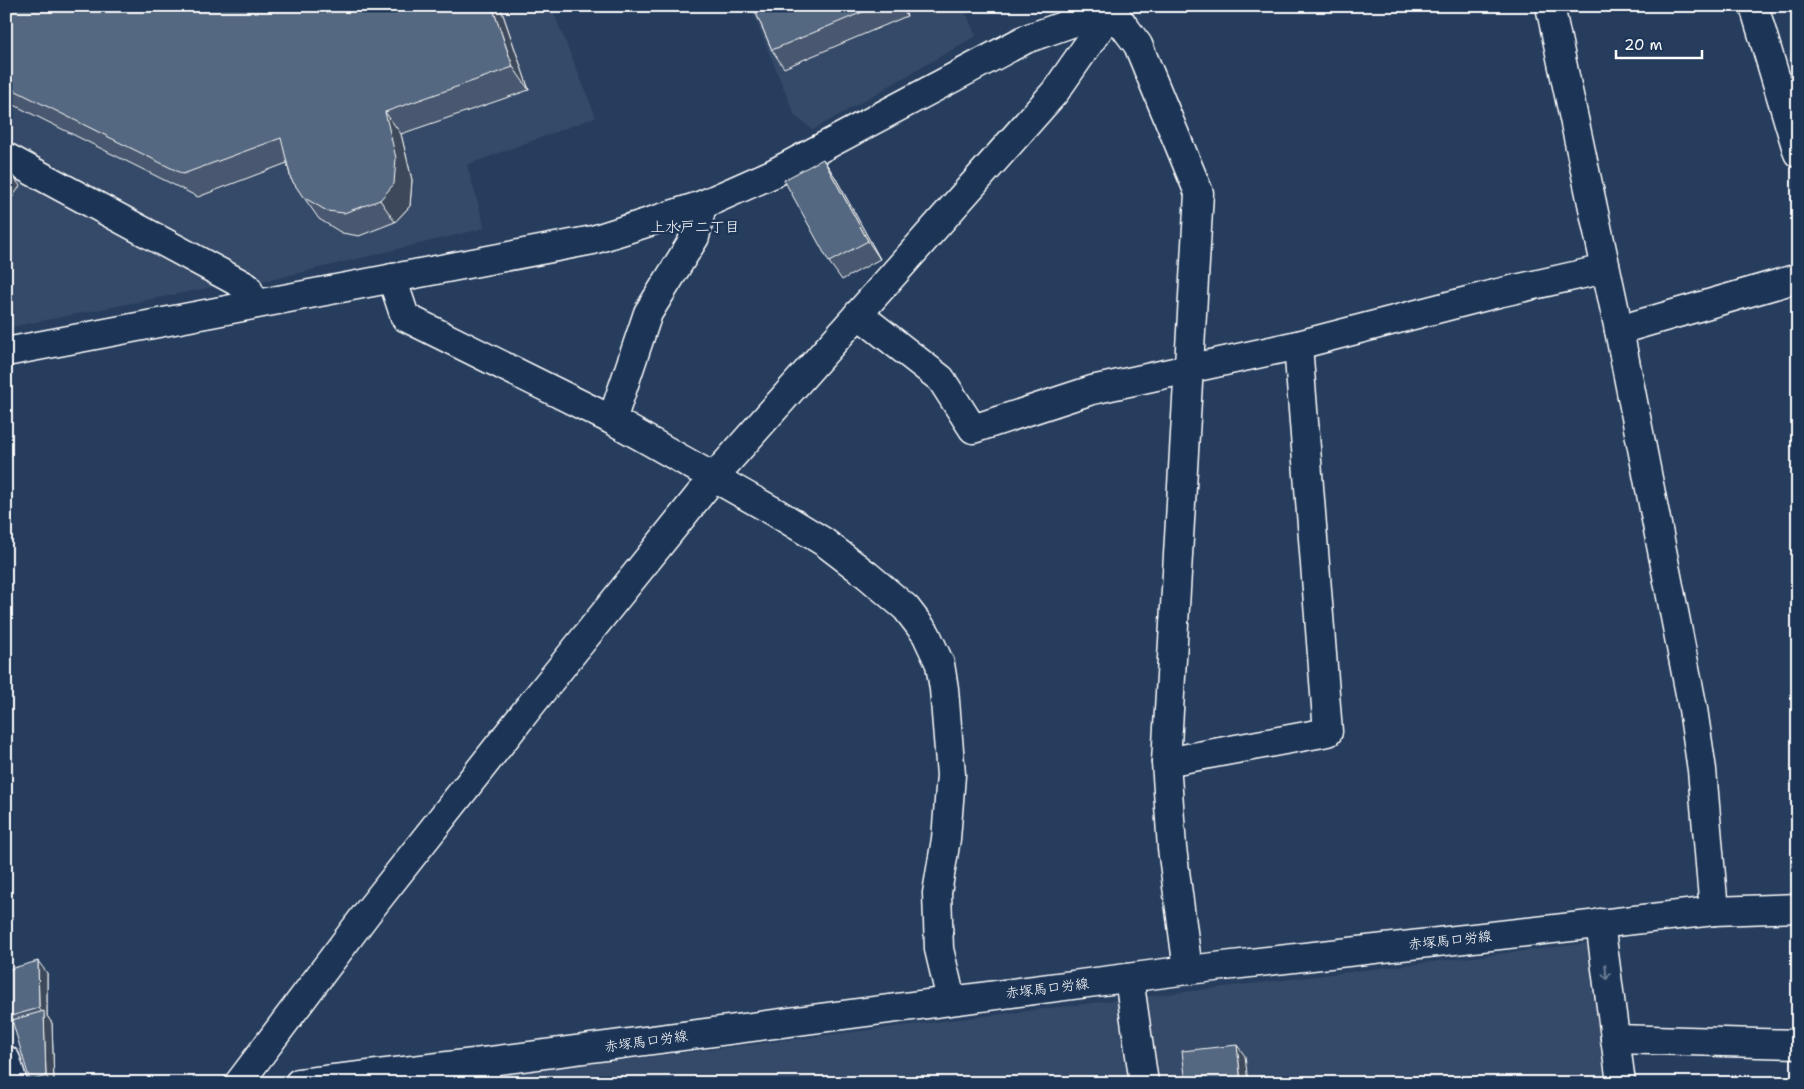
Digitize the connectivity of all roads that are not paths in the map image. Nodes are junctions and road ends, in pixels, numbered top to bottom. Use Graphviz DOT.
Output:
graph roads {
  1 [pos="1550,6"];
  2 [pos="1754,6"];
  3 [pos="1113,8"];
  4 [pos="1798,153"];
  5 [pos="6,157"];
  6 [pos="702,205"];
  7 [pos="1605,269"];
  8 [pos="392,278"];
  9 [pos="1798,278"];
  10 [pos="255,304"];
  11 [pos="858,314"];
  12 [pos="1619,330"];
  13 [pos="1298,344"];
  14 [pos="6,352"];
  15 [pos="1188,368"];
  16 [pos="612,420"];
  17 [pos="713,478"];
  18 [pos="1166,762"];
  19 [pos="1798,908"];
  20 [pos="1714,911"];
  21 [pos="1600,923"];
  22 [pos="1188,970"];
  23 [pos="1129,978"];
  24 [pos="951,1000"];
  25 [pos="1615,1039"];
  26 [pos="1798,1044"];
  27 [pos="6,1060"];
  28 [pos="484,1072"];
  29 [pos="13,1083"];
  30 [pos="239,1083"];
  31 [pos="299,1083"];
  32 [pos="1144,1083"];
  33 [pos="1621,1083"];
  1 -- 7 [label="street"];
  2 -- 4 [label="street"];
  3 -- 6 [label="street"];
  3 -- 11 [label="street"];
  3 -- 15 [label="street"];
  5 -- 10 [label="street"];
  6 -- 8 [label="street"];
  6 -- 16 [label="street"];
  7 -- 12 [label="street"];
  7 -- 13 [label="street"];
  8 -- 10 [label="street"];
  8 -- 16 [label="street"];
  9 -- 12 [label="street"];
  10 -- 14 [label="street"];
  11 -- 15 [label="street"];
  11 -- 17 [label="street"];
  12 -- 20 [label="street"];
  13 -- 15 [label="street"];
  13 -- 18 [label="street"];
  15 -- 18 [label="street"];
  16 -- 17 [label="street"];
  17 -- 24 [label="street"];
  17 -- 30 [label="street"];
  18 -- 22 [label="street"];
  19 -- 20 [label="street, 赤塚馬口労線"];
  20 -- 21 [label="street, 赤塚馬口労線"];
  21 -- 22 [label="street, 赤塚馬口労線"];
  21 -- 25 [label="street, one-way"];
  22 -- 23 [label="street, 赤塚馬口労線"];
  23 -- 24 [label="street, 赤塚馬口労線"];
  23 -- 32 [label="street"];
  24 -- 28 [label="street, 赤塚馬口労線"];
  25 -- 26 [label="street"];
  25 -- 33 [label="street"];
  27 -- 29 [label="street"];
  28 -- 31 [label="street, 赤塚馬口労線"];
}
